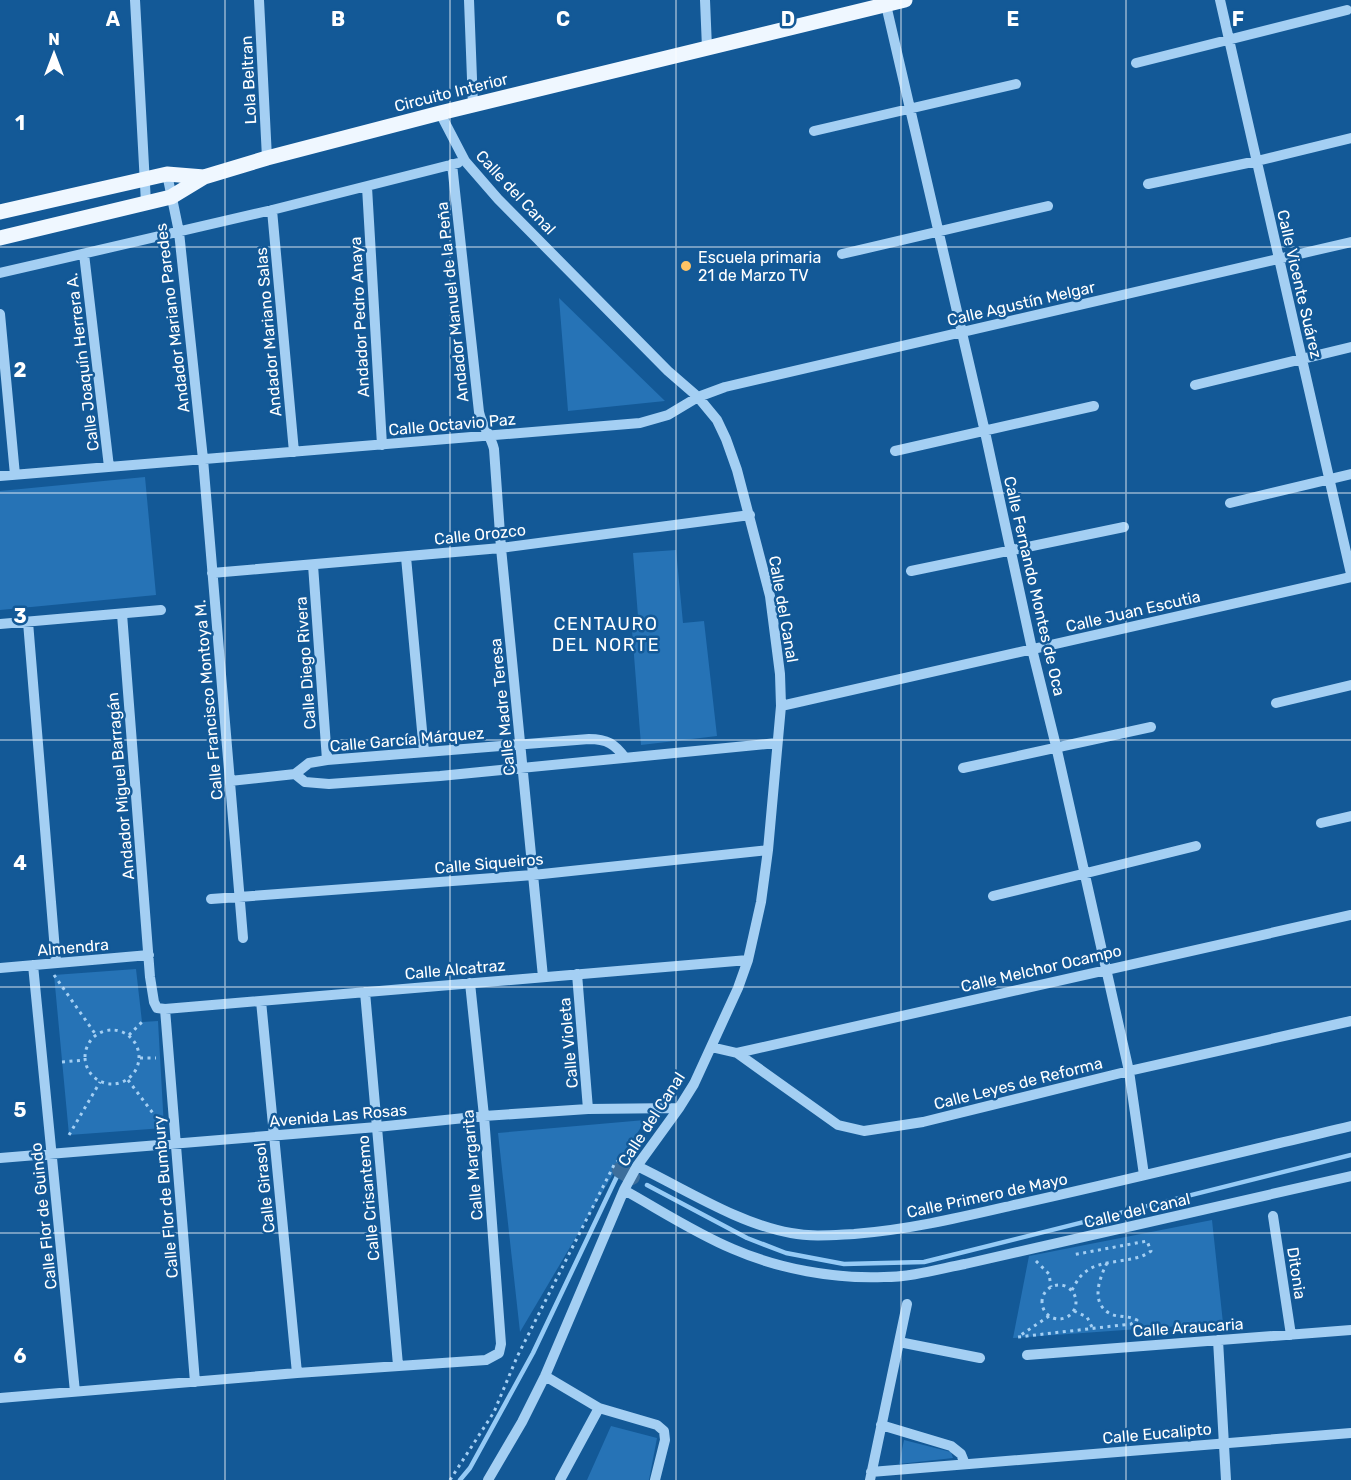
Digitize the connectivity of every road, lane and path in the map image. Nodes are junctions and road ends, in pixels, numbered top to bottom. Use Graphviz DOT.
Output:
graph roads {
  1 [pos="135,0"];
  2 [pos="259,0"];
  3 [pos="469,0"];
  4 [pos="705,0"];
  5 [pos="905,0"];
  6 [pos="1220,0"];
  7 [pos="886,5"];
  8 [pos="1347,10"];
  9 [pos="1229,40"];
  10 [pos="707,48"];
  11 [pos="1136,63"];
  12 [pos="1016,84"];
  13 [pos="473,105"];
  14 [pos="910,109"];
  15 [pos="440,113"];
  16 [pos="814,131"];
  17 [pos="1351,138"];
  18 [pos="267,158"];
  19 [pos="465,161"];
  20 [pos="1257,161"];
  21 [pos="452,164"];
  22 [pos="167,174"];
  23 [pos="204,177"];
  24 [pos="145,179"];
  25 [pos="1148,184"];
  26 [pos="366,187"];
  27 [pos="171,197"];
  28 [pos="146,203"];
  29 [pos="1048,206"];
  30 [pos="272,210"];
  31 [pos="0,212"];
  32 [pos="178,232"];
  33 [pos="939,232"];
  34 [pos="0,238"];
  35 [pos="1351,242"];
  36 [pos="84,254"];
  37 [pos="842,254"];
  38 [pos="1279,258"];
  39 [pos="0,273"];
  40 [pos="0,314"];
  41 [pos="962,332"];
  42 [pos="1351,347"];
  43 [pos="1302,359"];
  44 [pos="1195,385"];
  45 [pos="698,397"];
  46 [pos="1094,406"];
  47 [pos="985,432"];
  48 [pos="488,436"];
  49 [pos="382,445"];
  50 [pos="895,450"];
  51 [pos="294,452"];
  52 [pos="203,459"];
  53 [pos="109,467"];
  54 [pos="1351,474"];
  55 [pos="15,475"];
  56 [pos="0,476"];
  57 [pos="1329,479"];
  58 [pos="1230,503"];
  59 [pos="750,515"];
  60 [pos="1124,527"];
  61 [pos="501,548"];
  62 [pos="1011,551"];
  63 [pos="406,557"];
  64 [pos="313,565"];
  65 [pos="910,571"];
  66 [pos="212,573"];
  67 [pos="1351,575"];
  68 [pos="161,610"];
  69 [pos="122,614"];
  70 [pos="28,622"];
  71 [pos="0,624"];
  72 [pos="1032,649"];
  73 [pos="1351,685"];
  74 [pos="1276,703"];
  75 [pos="781,706"];
  76 [pos="1151,727"];
  77 [pos="777,743"];
  78 [pos="520,744"];
  79 [pos="1056,747"];
  80 [pos="423,752"];
  81 [pos="625,758"];
  82 [pos="327,760"];
  83 [pos="523,768"];
  84 [pos="963,768"];
  85 [pos="295,774"];
  86 [pos="230,780"];
  87 [pos="1351,816"];
  88 [pos="1321,823"];
  89 [pos="1197,846"];
  90 [pos="768,850"];
  91 [pos="1084,874"];
  92 [pos="533,875"];
  93 [pos="993,896"];
  94 [pos="240,898"];
  95 [pos="212,899"];
  96 [pos="1351,915"];
  97 [pos="243,938"];
  98 [pos="149,956"];
  99 [pos="748,960"];
  100 [pos="56,963"];
  101 [pos="33,965"];
  102 [pos="0,968"];
  103 [pos="1105,969"];
  104 [pos="577,974"];
  105 [pos="54,975"];
  106 [pos="543,977"];
  107 [pos="471,983"];
  108 [pos="365,992"];
  109 [pos="261,1001"];
  110 [pos="165,1009"];
  111 [pos="1351,1021"];
  112 [pos="142,1022"];
  113 [pos="96,1035"];
  114 [pos="129,1035"];
  115 [pos="711,1047"];
  116 [pos="737,1053"];
  117 [pos="140,1058"];
  118 [pos="160,1058"];
  119 [pos="85,1060"];
  120 [pos="62,1062"];
  121 [pos="1128,1071"];
  122 [pos="128,1080"];
  123 [pos="100,1082"];
  124 [pos="679,1108"];
  125 [pos="588,1109"];
  126 [pos="484,1116"];
  127 [pos="1351,1126"];
  128 [pos="377,1127"];
  129 [pos="164,1128"];
  130 [pos="69,1135"];
  131 [pos="274,1135"];
  132 [pos="176,1143"];
  133 [pos="649,1150"];
  134 [pos="52,1154"];
  135 [pos="0,1158"];
  136 [pos="637,1166"];
  137 [pos="1144,1175"];
  138 [pos="1351,1176"];
  139 [pos="624,1190"];
  140 [pos="1273,1216"];
  141 [pos="1068,1255"];
  142 [pos="1046,1259"];
  143 [pos="1107,1263"];
  144 [pos="1051,1287"];
  145 [pos="1072,1290"];
  146 [pos="907,1304"];
  147 [pos="1074,1311"];
  148 [pos="1049,1316"];
  149 [pos="1093,1329"];
  150 [pos="1351,1330"];
  151 [pos="1291,1335"];
  152 [pos="1218,1340"];
  153 [pos="899,1342"];
  154 [pos="1027,1354"];
  155 [pos="980,1358"];
  156 [pos="398,1365"];
  157 [pos="297,1373"];
  158 [pos="545,1376"];
  159 [pos="195,1382"];
  160 [pos="75,1392"];
  161 [pos="0,1398"];
  162 [pos="599,1407"];
  163 [pos="881,1425"];
  164 [pos="1351,1433"];
  165 [pos="1224,1443"];
  166 [pos="965,1464"];
  167 [pos="871,1476"];
  168 [pos="450,1480"];
  169 [pos="488,1480"];
  170 [pos="560,1480"];
  171 [pos="655,1480"];
  172 [pos="1226,1480"];
  1 -- 24 [label="street"];
  2 -- 18 [label="street, Lola Beltran"];
  3 -- 13 [label="street"];
  4 -- 10 [label="street"];
  5 -- 7 [label="main road, Circuito Interior"];
  6 -- 9 [label="street, Calle Vicente Suárez"];
  7 -- 10 [label="main road, Circuito Interior"];
  7 -- 14 [label="street, Calle Fernando Montes de Oca"];
  8 -- 9 [label="street"];
  9 -- 11 [label="street"];
  9 -- 20 [label="street, Calle Vicente Suárez"];
  10 -- 13 [label="main road, Circuito Interior"];
  12 -- 14 [label="street"];
  13 -- 15 [label="main road, Circuito Interior"];
  14 -- 16 [label="street"];
  14 -- 33 [label="street, Calle Fernando Montes de Oca"];
  15 -- 18 [label="main road, Circuito Interior"];
  15 -- 19 [label="street, Calle del Canal"];
  17 -- 20 [label="street"];
  18 -- 23 [label="main road, Circuito Interior"];
  19 -- 21 [label="street"];
  19 -- 45 [label="street, Calle del Canal"];
  20 -- 25 [label="street"];
  20 -- 38 [label="street, Calle Vicente Suárez"];
  21 -- 26 [label="street"];
  21 -- 48 [label="street, Andador Manuel de la Peña"];
  22 -- 23 [label="main road, Circuito Interior"];
  22 -- 24 [label="main road, Circuito Interior"];
  22 -- 27 [label="street, Andador Mariano Paredes"];
  23 -- 27 [label="main road, Circuito Interior"];
  24 -- 28 [label="street"];
  24 -- 31 [label="main road, Circuito Interior"];
  26 -- 30 [label="street"];
  26 -- 49 [label="street, Andador Pedro Anaya"];
  27 -- 28 [label="main road, Circuito Interior"];
  27 -- 32 [label="street, Andador Mariano Paredes"];
  28 -- 34 [label="main road, Circuito Interior"];
  29 -- 33 [label="street"];
  30 -- 32 [label="street"];
  30 -- 51 [label="street, Andador Mariano Salas"];
  32 -- 36 [label="street"];
  32 -- 52 [label="street, Andador Mariano Paredes"];
  33 -- 37 [label="street"];
  33 -- 41 [label="street, Calle Fernando Montes de Oca"];
  35 -- 38 [label="street, Calle Agustín Melgar"];
  36 -- 39 [label="street"];
  36 -- 53 [label="street, Calle Joaquín Herrera A."];
  38 -- 41 [label="street, Calle Agustín Melgar"];
  38 -- 43 [label="street, Calle Vicente Suárez"];
  40 -- 55 [label="street"];
  41 -- 45 [label="street, Calle Agustín Melgar"];
  41 -- 47 [label="street, Calle Fernando Montes de Oca"];
  42 -- 43 [label="street"];
  43 -- 44 [label="street"];
  43 -- 57 [label="street, Calle Vicente Suárez"];
  45 -- 48 [label="street, Calle Octavio Paz"];
  45 -- 59 [label="street, Calle del Canal"];
  46 -- 47 [label="street"];
  47 -- 50 [label="street"];
  47 -- 62 [label="street, Calle Fernando Montes de Oca"];
  48 -- 49 [label="street, Calle Octavio Paz"];
  48 -- 61 [label="street, Calle Madre Teresa"];
  49 -- 51 [label="street, Calle Octavio Paz"];
  51 -- 52 [label="street, Calle Octavio Paz"];
  52 -- 53 [label="street, Calle Octavio Paz"];
  52 -- 66 [label="street, Calle Francisco Montoya M."];
  53 -- 55 [label="street, Calle Octavio Paz"];
  54 -- 57 [label="street"];
  55 -- 56 [label="street, Calle Octavio Paz"];
  57 -- 58 [label="street"];
  57 -- 67 [label="street, Calle Vicente Suárez"];
  59 -- 61 [label="street, Calle Orozco"];
  59 -- 75 [label="street, Calle del Canal"];
  60 -- 62 [label="street"];
  61 -- 63 [label="street, Calle Orozco"];
  61 -- 78 [label="street, Calle Madre Teresa"];
  62 -- 65 [label="street"];
  62 -- 72 [label="street, Calle Fernando Montes de Oca"];
  63 -- 64 [label="street, Calle Orozco"];
  63 -- 80 [label="street"];
  64 -- 66 [label="street, Calle Orozco"];
  64 -- 82 [label="street, Calle Diego Rivera"];
  66 -- 86 [label="street, Calle Francisco Montoya M."];
  67 -- 72 [label="street, Calle Juan Escutia"];
  68 -- 69 [label="street"];
  69 -- 70 [label="street"];
  69 -- 98 [label="street, Andador Miguel Barragán"];
  70 -- 71 [label="street"];
  70 -- 100 [label="street"];
  72 -- 75 [label="street, Calle Juan Escutia"];
  72 -- 79 [label="street, Calle Fernando Montes de Oca"];
  73 -- 74 [label="street"];
  75 -- 77 [label="street, Calle del Canal"];
  76 -- 79 [label="street"];
  77 -- 81 [label="street, Calle García Márquez"];
  77 -- 90 [label="street, Calle del Canal"];
  78 -- 80 [label="street, Calle García Márquez"];
  78 -- 81 [label="street, Calle García Márquez"];
  78 -- 83 [label="street, Calle Madre Teresa"];
  79 -- 84 [label="street"];
  79 -- 91 [label="street, Calle Fernando Montes de Oca"];
  80 -- 82 [label="street, Calle García Márquez"];
  81 -- 83 [label="street, Calle García Márquez"];
  82 -- 85 [label="street, Calle García Márquez"];
  83 -- 85 [label="street, Calle García Márquez"];
  83 -- 92 [label="street, Calle Madre Teresa"];
  85 -- 86 [label="street, Calle García Márquez"];
  86 -- 94 [label="street, Calle Francisco Montoya M."];
  87 -- 88 [label="street"];
  89 -- 91 [label="street"];
  90 -- 92 [label="street, Calle Siqueiros"];
  90 -- 99 [label="street, Calle del Canal"];
  91 -- 93 [label="street"];
  91 -- 103 [label="street, Calle Fernando Montes de Oca"];
  92 -- 94 [label="street, Calle Siqueiros"];
  92 -- 106 [label="street, Calle Madre Teresa"];
  94 -- 95 [label="street, Calle Siqueiros"];
  94 -- 97 [label="street, Calle Francisco Montoya M."];
  96 -- 103 [label="street, Calle Melchor Ocampo"];
  98 -- 100 [label="street, Almendra"];
  98 -- 110 [label="street, Andador Miguel Barragán"];
  99 -- 104 [label="street, Calle Alcatraz"];
  99 -- 115 [label="street, Calle del Canal"];
  100 -- 101 [label="street, Almendra"];
  101 -- 102 [label="street, Almendra"];
  101 -- 134 [label="street, Calle Flor de Guindo"];
  103 -- 116 [label="street, Calle Melchor Ocampo"];
  103 -- 121 [label="street, Calle Fernando Montes de Oca"];
  104 -- 106 [label="street, Calle Alcatraz"];
  104 -- 125 [label="street, Calle Violeta"];
  105 -- 113 [label="path"];
  106 -- 107 [label="street, Calle Alcatraz"];
  107 -- 108 [label="street, Calle Alcatraz"];
  107 -- 126 [label="street, Calle Margarita"];
  108 -- 109 [label="street, Calle Alcatraz"];
  108 -- 128 [label="street, Calle Crisantemo"];
  109 -- 110 [label="street, Calle Alcatraz"];
  109 -- 131 [label="street, Calle Girasol"];
  110 -- 132 [label="street, Calle Flor de Bumbury"];
  111 -- 121 [label="street, Calle Leyes de Reforma"];
  112 -- 114 [label="path"];
  113 -- 114 [label="path"];
  113 -- 119 [label="path"];
  114 -- 117 [label="path"];
  115 -- 116 [label="street, Calle Leyes de Reforma"];
  115 -- 124 [label="street, Calle del Canal"];
  116 -- 121 [label="street, Calle Leyes de Reforma"];
  117 -- 118 [label="path"];
  117 -- 122 [label="path"];
  119 -- 120 [label="path"];
  119 -- 123 [label="path"];
  121 -- 137 [label="street, Calle Fernando Montes de Oca"];
  122 -- 123 [label="path"];
  122 -- 129 [label="path"];
  123 -- 130 [label="path"];
  124 -- 125 [label="street, Avenida Las Rosas"];
  124 -- 133 [label="street, Calle del Canal"];
  125 -- 126 [label="street, Avenida Las Rosas"];
  126 -- 128 [label="street, Avenida Las Rosas"];
  126 -- 156 [label="street, Calle Margarita"];
  127 -- 137 [label="street, Calle Primero de Mayo"];
  128 -- 131 [label="street, Avenida Las Rosas"];
  128 -- 156 [label="street, Calle Crisantemo"];
  131 -- 132 [label="street, Avenida Las Rosas"];
  131 -- 157 [label="street, Calle Girasol"];
  132 -- 134 [label="street, Avenida Las Rosas"];
  132 -- 159 [label="street, Calle Flor de Bumbury"];
  133 -- 136 [label="street, Calle del Canal"];
  133 -- 168 [label="path"];
  134 -- 135 [label="street, Avenida Las Rosas"];
  134 -- 160 [label="street, Calle Flor de Guindo"];
  136 -- 137 [label="street, Calle Primero de Mayo"];
  136 -- 139 [label="street, Calle del Canal"];
  138 -- 139 [label="street, Calle del Canal"];
  139 -- 158 [label="street, Calle del Canal"];
  140 -- 151 [label="street, Ditonia"];
  141 -- 143 [label="path"];
  142 -- 144 [label="path"];
  143 -- 145 [label="path"];
  143 -- 149 [label="path"];
  144 -- 145 [label="path"];
  144 -- 148 [label="path"];
  145 -- 147 [label="path"];
  146 -- 153 [label="street"];
  147 -- 148 [label="path"];
  147 -- 149 [label="path"];
  148 -- 149 [label="path"];
  150 -- 151 [label="street, Calle Araucaria"];
  151 -- 152 [label="street, Calle Araucaria"];
  152 -- 154 [label="street, Calle Araucaria"];
  152 -- 165 [label="street"];
  153 -- 155 [label="street"];
  153 -- 163 [label="street"];
  156 -- 157 [label="street"];
  157 -- 159 [label="street"];
  158 -- 162 [label="street"];
  158 -- 169 [label="street, Calle del Canal"];
  159 -- 160 [label="street"];
  160 -- 161 [label="street"];
  162 -- 170 [label="street"];
  162 -- 171 [label="street"];
  163 -- 166 [label="street"];
  163 -- 167 [label="street"];
  164 -- 165 [label="street, Calle Eucalipto"];
  165 -- 166 [label="street, Calle Eucalipto"];
  165 -- 172 [label="street"];
  166 -- 167 [label="street, Calle Eucalipto"];
}
